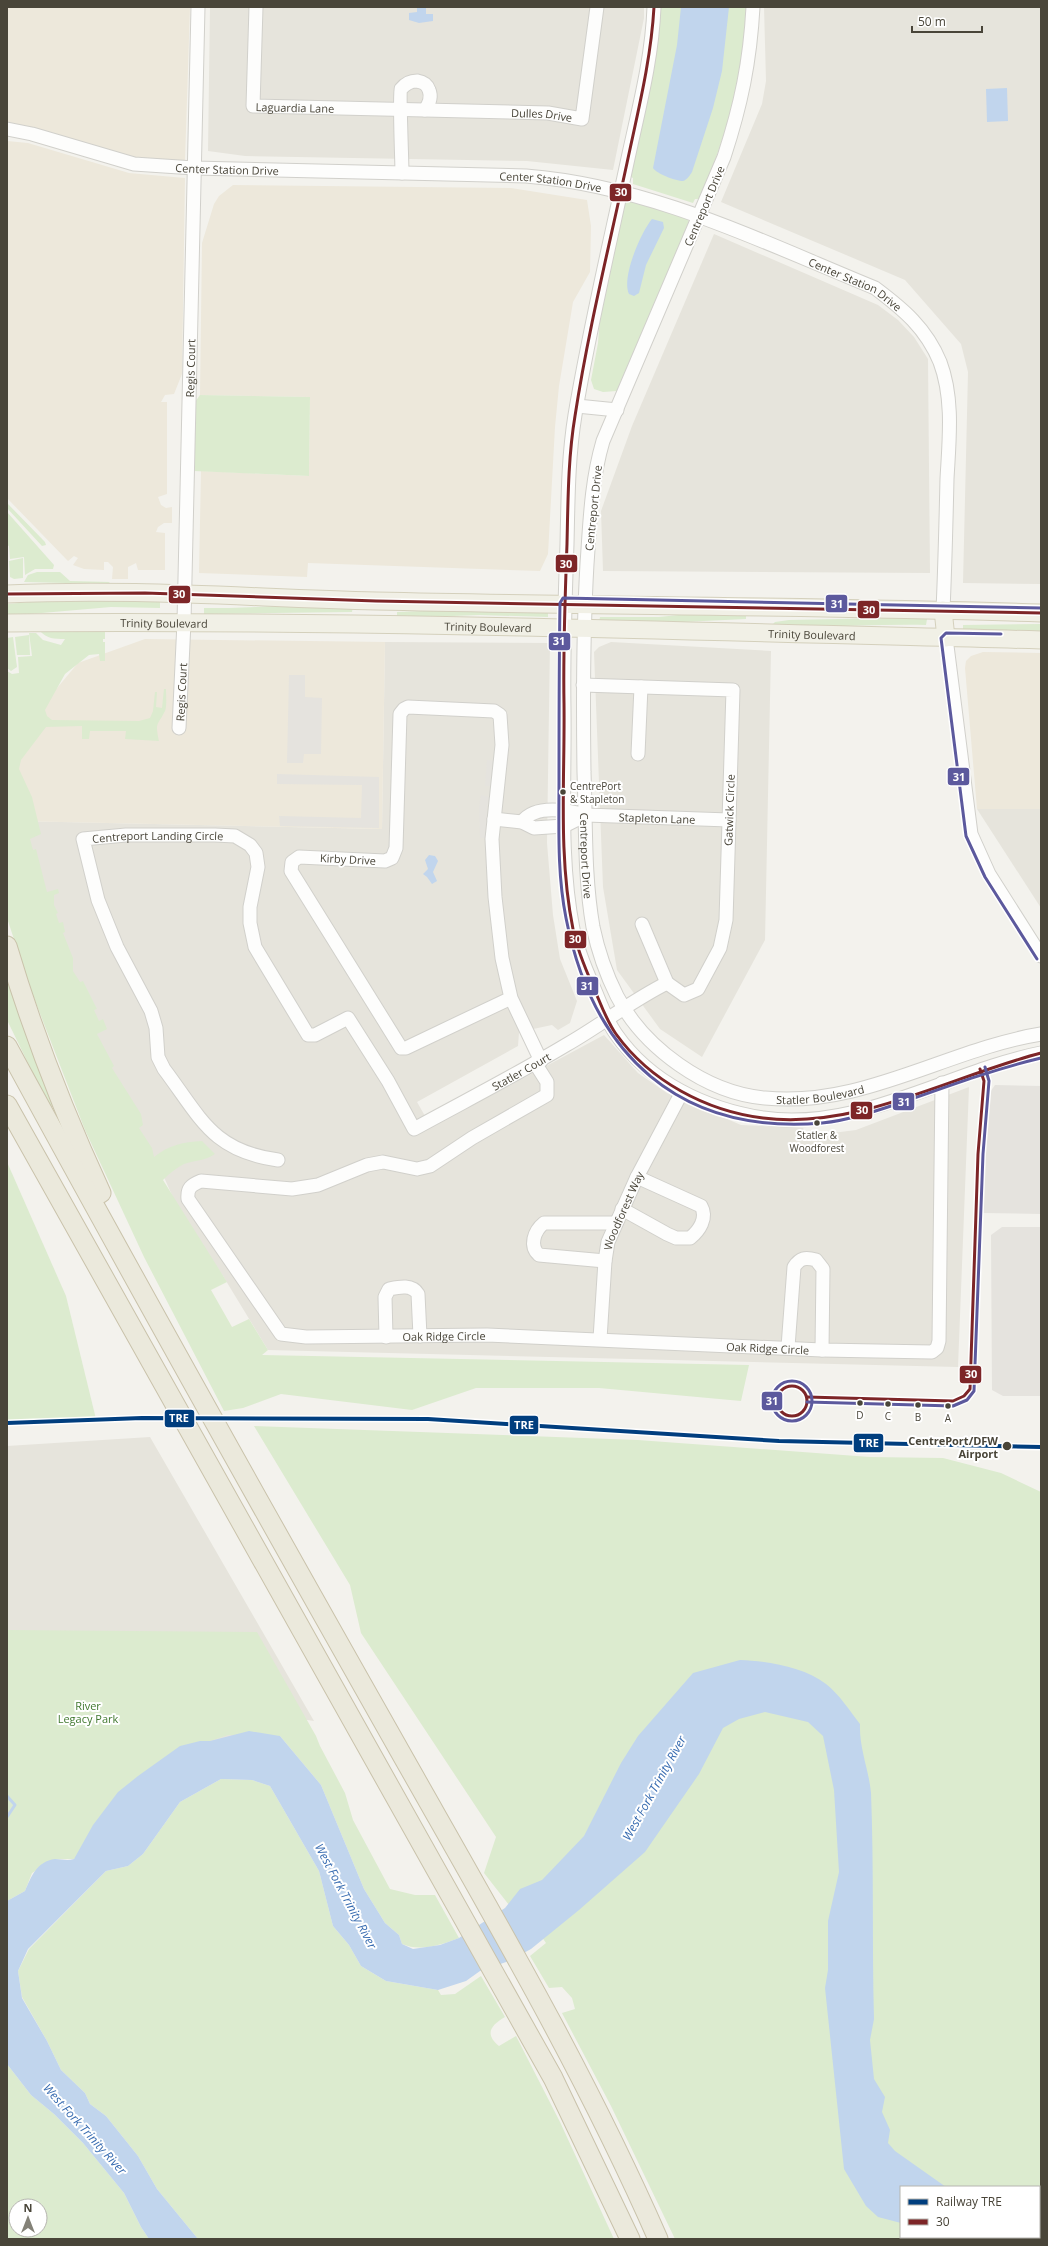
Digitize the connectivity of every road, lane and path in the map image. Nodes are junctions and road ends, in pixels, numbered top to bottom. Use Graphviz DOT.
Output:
graph roads {
  1 [pos="198,7"];
  2 [pos="256,7"];
  3 [pos="597,7"];
  4 [pos="654,7"];
  5 [pos="753,7"];
  6 [pos="407,110"];
  7 [pos="425,110"];
  8 [pos="7,129"];
  9 [pos="194,168"];
  10 [pos="402,173"];
  11 [pos="621,190"];
  12 [pos="700,216"];
  13 [pos="577,406"];
  14 [pos="618,410"];
  15 [pos="10,593"];
  16 [pos="184,594"];
  17 [pos="565,602"];
  18 [pos="585,603"];
  19 [pos="762,606"];
  20 [pos="943,610"];
  21 [pos="1041,613"];
  22 [pos="184,622"];
  23 [pos="7,623"];
  24 [pos="564,627"];
  25 [pos="584,627"];
  26 [pos="762,632"];
  27 [pos="946,638"];
  28 [pos="1041,640"];
  29 [pos="583,686"];
  30 [pos="640,687"];
  31 [pos="179,728"];
  32 [pos="638,754"];
  33 [pos="564,810"];
  34 [pos="586,815"];
  35 [pos="494,818"];
  36 [pos="729,820"];
  37 [pos="522,822"];
  38 [pos="564,826"];
  39 [pos="642,924"];
  40 [pos="7,946"];
  41 [pos="1041,956"];
  42 [pos="667,983"];
  43 [pos="511,998"];
  44 [pos="624,1007"];
  45 [pos="608,1020"];
  46 [pos="1041,1034"];
  47 [pos="7,1046"];
  48 [pos="1041,1053"];
  49 [pos="538,1062"];
  50 [pos="942,1083"];
  51 [pos="682,1092"];
  52 [pos="847,1093"];
  53 [pos="7,1106"];
  54 [pos="852,1114"];
  55 [pos="414,1129"];
  56 [pos="278,1160"];
  57 [pos="637,1176"];
  58 [pos="622,1209"];
  59 [pos="616,1223"];
  60 [pos="125,1259"];
  61 [pos="605,1261"];
  62 [pos="420,1336"];
  63 [pos="386,1337"];
  64 [pos="600,1339"];
  65 [pos="788,1348"];
  66 [pos="822,1350"];
  67 [pos="630,2239"];
  68 [pos="658,2239"];
  1 -- 9 [label="street, Regis Court"];
  2 -- 6 [label="street, Laguardia Lane"];
  3 -- 7 [label="street, Dulles Drive"];
  4 -- 11 [label="street, Centreport Drive"];
  5 -- 12 [label="street, Centreport Drive"];
  6 -- 7 [label="street, Dulles Drive"];
  6 -- 7 [label="street"];
  6 -- 10 [label="street"];
  8 -- 9 [label="street, Center Station Drive"];
  9 -- 10 [label="street, Center Station Drive"];
  9 -- 16 [label="street, Regis Court"];
  10 -- 11 [label="street, Center Station Drive"];
  11 -- 12 [label="street, Center Station Drive"];
  11 -- 13 [label="street, Centreport Drive"];
  12 -- 14 [label="street, Centreport Drive"];
  12 -- 20 [label="street, Center Station Drive"];
  13 -- 14 [label="street"];
  13 -- 17 [label="street, Centreport Drive"];
  14 -- 18 [label="street, Centreport Drive"];
  15 -- 16 [label="main road"];
  16 -- 17 [label="main road"];
  16 -- 22 [label="street, Regis Court"];
  17 -- 18 [label="main road"];
  17 -- 24 [label="street, Centreport Drive"];
  18 -- 19 [label="main road"];
  18 -- 25 [label="street, Centreport Drive"];
  19 -- 20 [label="main road"];
  19 -- 26 [label="main road"];
  20 -- 21 [label="main road"];
  20 -- 27 [label="main road"];
  22 -- 23 [label="main road, Trinity Boulevard"];
  22 -- 24 [label="main road, Trinity Boulevard"];
  22 -- 31 [label="street, Regis Court"];
  24 -- 25 [label="main road, Trinity Boulevard"];
  24 -- 33 [label="street, Centreport Drive"];
  25 -- 26 [label="main road, Trinity Boulevard"];
  25 -- 29 [label="street, Centreport Drive"];
  26 -- 27 [label="main road, Trinity Boulevard"];
  27 -- 28 [label="main road, Trinity Boulevard"];
  27 -- 41 [label="street"];
  29 -- 30 [label="street, Gatwick Circle"];
  29 -- 34 [label="street, Centreport Drive"];
  30 -- 32 [label="street"];
  30 -- 36 [label="street, Gatwick Circle"];
  33 -- 34 [label="street"];
  33 -- 37 [label="street"];
  33 -- 38 [label="street, Centreport Drive"];
  34 -- 36 [label="street, Stapleton Lane"];
  34 -- 38 [label="street"];
  34 -- 44 [label="street, Centreport Drive"];
  35 -- 37 [label="street"];
  35 -- 43 [label="street, Kirby Drive"];
  35 -- 43 [label="street, Kirby Drive"];
  36 -- 42 [label="street, Gatwick Circle"];
  37 -- 38 [label="street"];
  38 -- 45 [label="street, Centreport Drive"];
  39 -- 42 [label="street"];
  40 -- 60 [label="highway"];
  42 -- 44 [label="street"];
  43 -- 49 [label="street, Kirby Drive"];
  44 -- 45 [label="street, Statler Court"];
  44 -- 52 [label="street, Statler Boulevard"];
  45 -- 49 [label="street, Statler Court"];
  45 -- 51 [label="street, Statler Boulevard"];
  46 -- 52 [label="street, Statler Boulevard"];
  47 -- 60 [label="highway"];
  48 -- 50 [label="street, Statler Boulevard"];
  49 -- 55 [label="street, Statler Court"];
  49 -- 63 [label="street, Oak Ridge Circle"];
  50 -- 54 [label="street, Statler Boulevard"];
  50 -- 66 [label="street, Oak Ridge Circle"];
  51 -- 54 [label="street, Statler Boulevard"];
  51 -- 57 [label="street, Woodforest Way"];
  52 -- 54 [label="street"];
  53 -- 67 [label="highway"];
  55 -- 56 [label="street, Centreport Landing Circle"];
  57 -- 58 [label="street, Woodforest Way"];
  57 -- 58 [label="street"];
  58 -- 59 [label="street, Woodforest Way"];
  59 -- 61 [label="street, Woodforest Way"];
  59 -- 61 [label="street"];
  60 -- 68 [label="highway"];
  61 -- 64 [label="street, Woodforest Way"];
  62 -- 63 [label="street, Oak Ridge Circle"];
  62 -- 63 [label="street"];
  62 -- 64 [label="street, Oak Ridge Circle"];
  64 -- 65 [label="street, Oak Ridge Circle"];
  65 -- 66 [label="street, Oak Ridge Circle"];
  65 -- 66 [label="street"];
}
